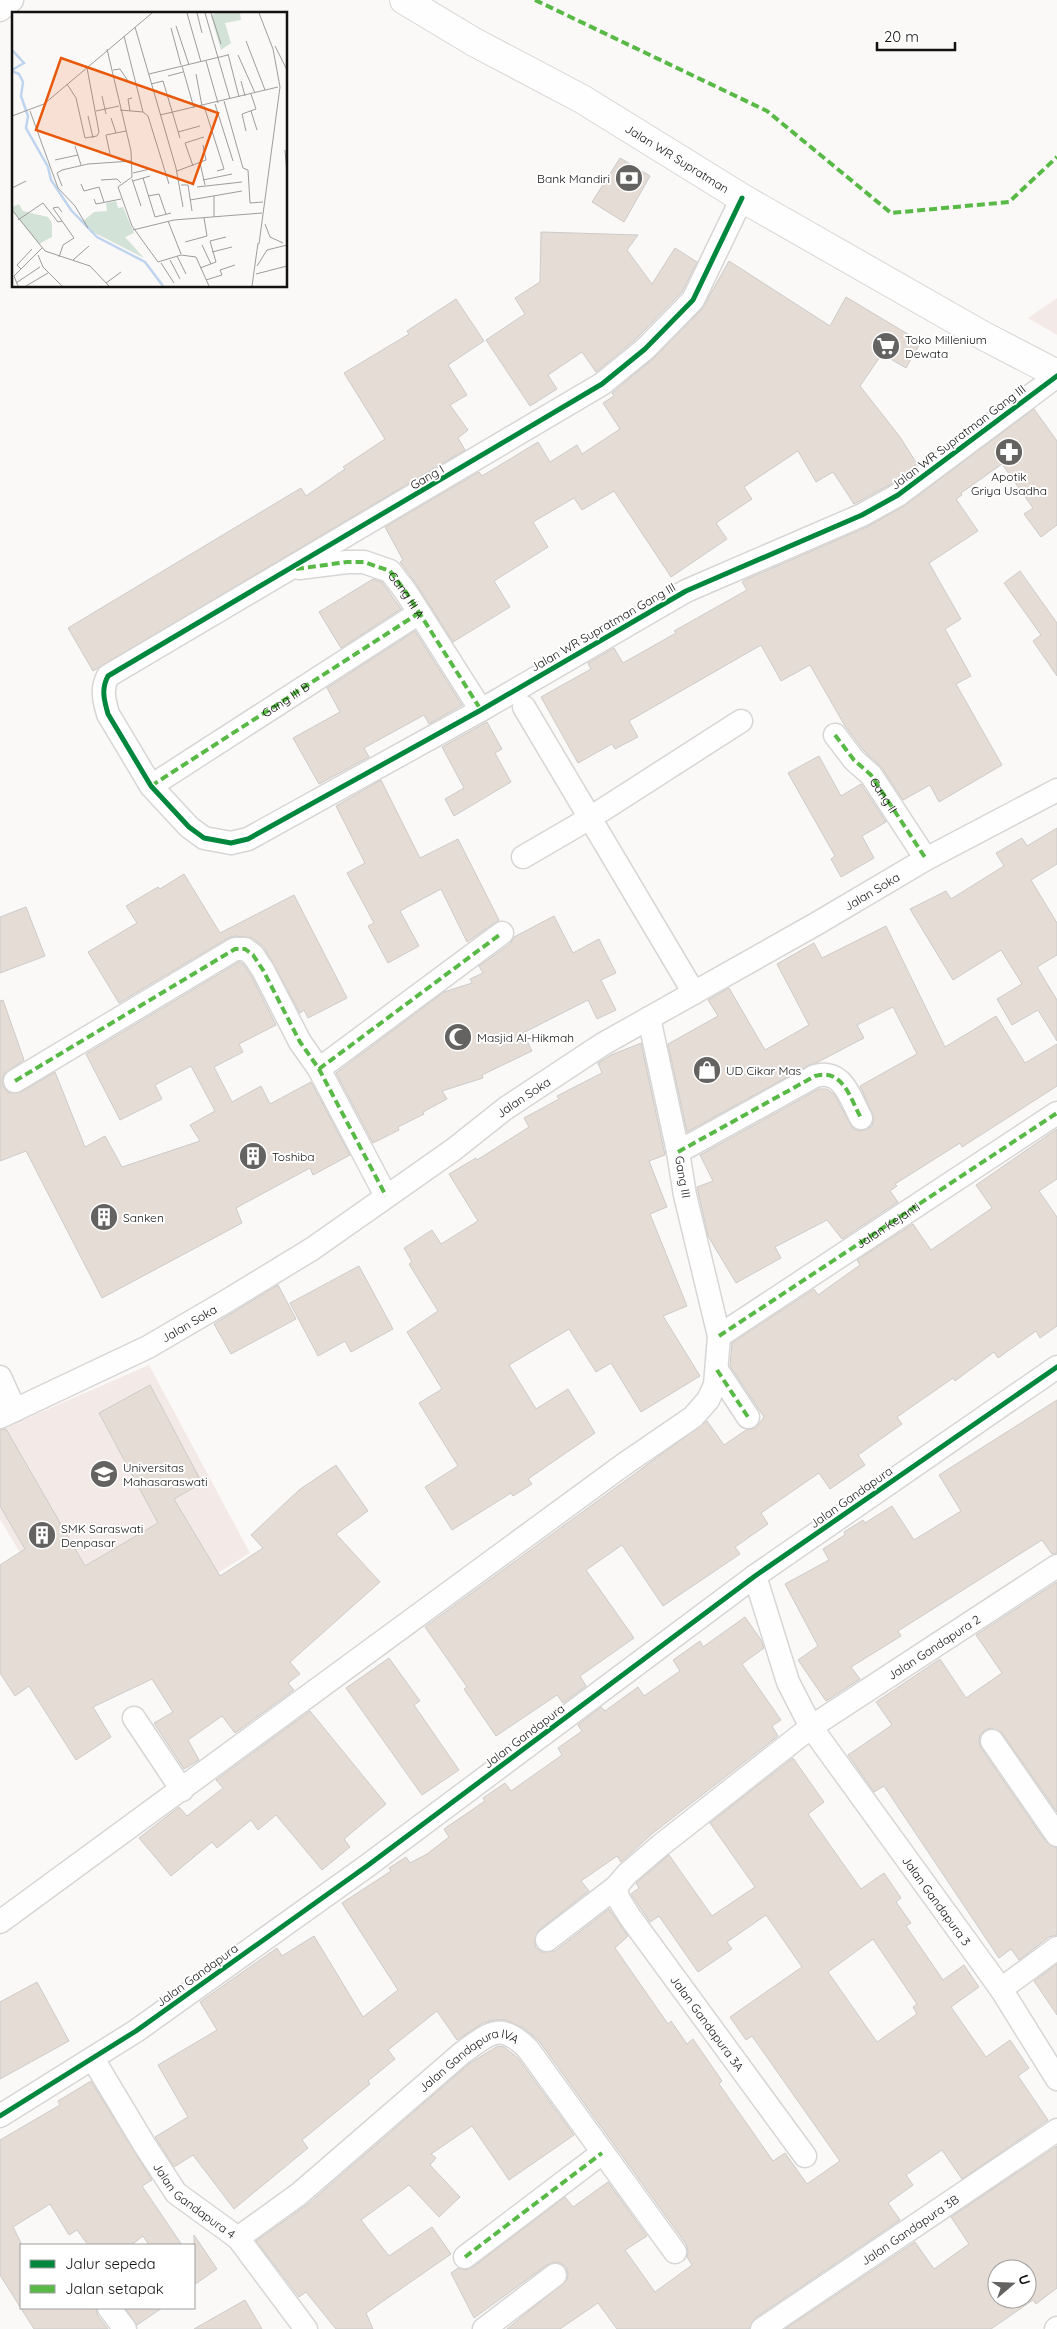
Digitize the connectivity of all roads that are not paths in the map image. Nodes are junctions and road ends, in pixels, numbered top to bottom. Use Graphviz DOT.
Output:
graph roads {
  1 [pos="12,0"];
  2 [pos="404,0"];
  3 [pos="0,10"];
  4 [pos="742,198"];
  5 [pos="1057,375"];
  6 [pos="285,570"];
  7 [pos="419,613"];
  8 [pos="524,707"];
  9 [pos="481,710"];
  10 [pos="742,721"];
  11 [pos="835,735"];
  12 [pos="151,786"];
  13 [pos="1057,790"];
  14 [pos="590,818"];
  15 [pos="523,857"];
  16 [pos="926,859"];
  17 [pos="502,933"];
  18 [pos="694,992"];
  19 [pos="649,1018"];
  20 [pos="319,1069"];
  21 [pos="15,1081"];
  22 [pos="1057,1113"];
  23 [pos="861,1118"];
  24 [pos="678,1152"];
  25 [pos="386,1196"];
  26 [pos="719,1336"];
  27 [pos="1057,1367"];
  28 [pos="717,1370"];
  29 [pos="0,1377"];
  30 [pos="7,1413"];
  31 [pos="748,1417"];
  32 [pos="1057,1566"];
  33 [pos="755,1576"];
  34 [pos="134,1718"];
  35 [pos="811,1727"];
  36 [pos="992,1740"];
  37 [pos="182,1790"];
  38 [pos="1057,1835"];
  39 [pos="616,1887"];
  40 [pos="0,1922"];
  41 [pos="548,1940"];
  42 [pos="1057,1948"];
  43 [pos="1001,1989"];
  44 [pos="93,2059"];
  45 [pos="1057,2079"];
  46 [pos="0,2116"];
  47 [pos="1057,2130"];
  48 [pos="602,2153"];
  49 [pos="805,2156"];
  50 [pos="238,2238"];
  51 [pos="675,2252"];
  52 [pos="465,2257"];
  53 [pos="555,2275"];
  54 [pos="111,2309"];
  55 [pos="299,2327"];
  56 [pos="125,2329"];
  57 [pos="484,2329"];
  58 [pos="762,2329"];
  1 -- 3 [label="street"];
  2 -- 4 [label="main road, Jalan WR Supratman"];
  4 -- 5 [label="main road, Jalan WR Supratman"];
  4 -- 6 [label="street, Gang I"];
  5 -- 9 [label="street, Jalan WR Supratman Gang III"];
  6 -- 7 [label="street, Gang III A"];
  6 -- 12 [label="street, Gang I"];
  7 -- 9 [label="street, Gang III A"];
  7 -- 12 [label="street, Gang III B"];
  8 -- 14 [label="street"];
  9 -- 12 [label="street, Jalan WR Supratman Gang III"];
  10 -- 14 [label="street"];
  11 -- 16 [label="street, Gang II"];
  13 -- 16 [label="street, Jalan Soka"];
  14 -- 15 [label="street"];
  14 -- 18 [label="street"];
  16 -- 18 [label="street, Jalan Soka"];
  17 -- 20 [label="street"];
  18 -- 19 [label="street, Jalan Soka"];
  19 -- 24 [label="street, Gang III"];
  19 -- 25 [label="street, Jalan Soka"];
  20 -- 21 [label="street"];
  20 -- 25 [label="street"];
  22 -- 26 [label="street, Jalan Kejanti"];
  23 -- 24 [label="street"];
  24 -- 26 [label="street, Gang III"];
  25 -- 30 [label="street, Jalan Soka"];
  26 -- 28 [label="street, Gang III"];
  27 -- 33 [label="street, Jalan Gandapura"];
  28 -- 31 [label="street"];
  28 -- 37 [label="street, Gang III"];
  29 -- 30 [label="street"];
  32 -- 35 [label="street, Jalan Gandapura 2"];
  33 -- 35 [label="street, Jalan Gandapura 3"];
  33 -- 44 [label="street, Jalan Gandapura"];
  34 -- 37 [label="street"];
  35 -- 39 [label="street"];
  35 -- 43 [label="street, Jalan Gandapura 3"];
  36 -- 38 [label="street"];
  37 -- 40 [label="street, Gang III"];
  39 -- 41 [label="street"];
  39 -- 49 [label="street, Jalan Gandapura 3A"];
  42 -- 43 [label="street"];
  43 -- 45 [label="street, Jalan Gandapura 3"];
  44 -- 46 [label="street, Jalan Gandapura"];
  44 -- 50 [label="street, Jalan Gandapura 4"];
  47 -- 58 [label="street, Jalan Gandapura 3B"];
  48 -- 50 [label="street, Jalan Gandapura IVA"];
  48 -- 51 [label="street, Jalan Gandapura IVA"];
  48 -- 52 [label="street"];
  50 -- 55 [label="street, Jalan Gandapura 4"];
  53 -- 57 [label="street"];
  54 -- 56 [label="street"];
}
